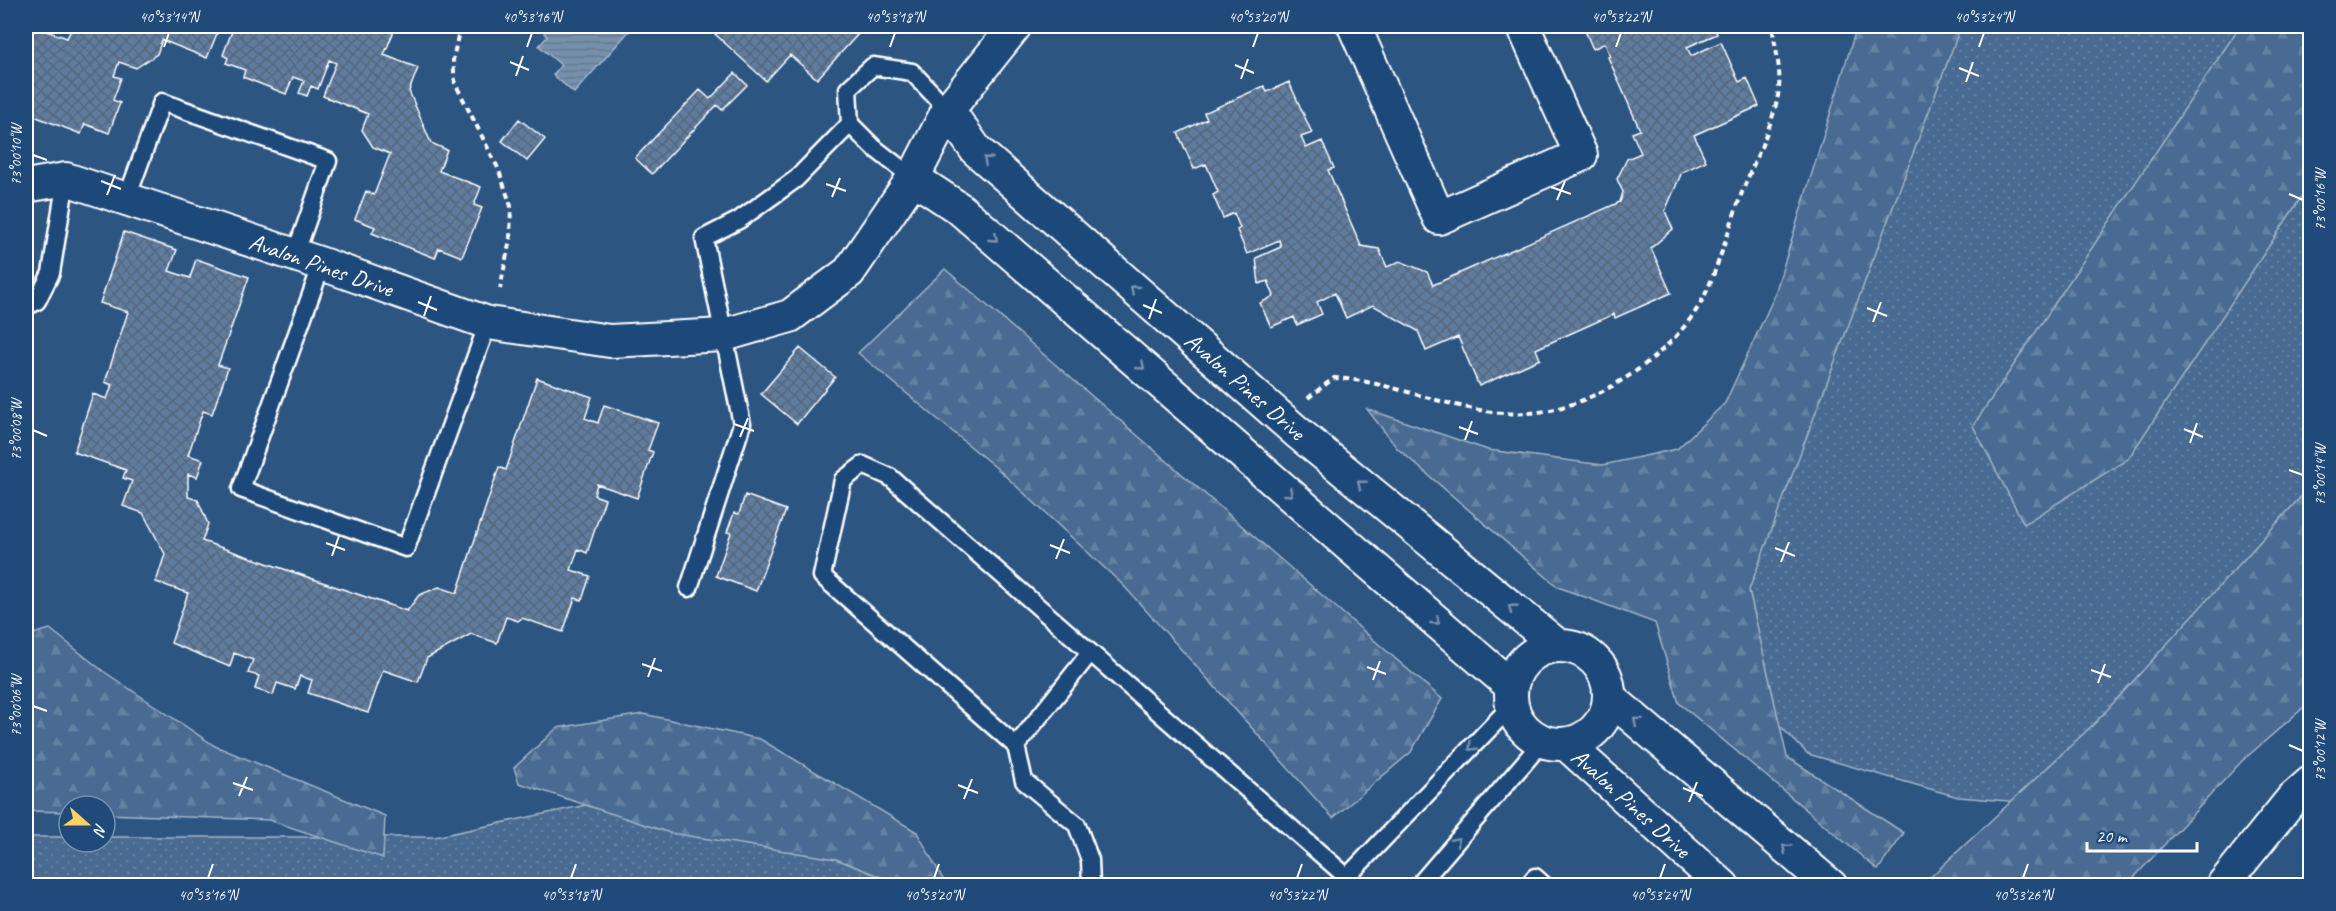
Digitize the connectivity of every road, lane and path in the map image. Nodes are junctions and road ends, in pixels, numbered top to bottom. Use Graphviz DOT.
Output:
graph roads {
  1 [pos="460,26"];
  2 [pos="1015,26"];
  3 [pos="1354,26"];
  4 [pos="1523,26"];
  5 [pos="1772,26"];
  6 [pos="948,110"];
  7 [pos="850,124"];
  8 [pos="913,178"];
  9 [pos="66,179"];
  10 [pos="26,186"];
  11 [pos="128,198"];
  12 [pos="309,260"];
  13 [pos="26,307"];
  14 [pos="493,310"];
  15 [pos="724,335"];
  16 [pos="1305,401"];
  17 [pos="689,588"];
  18 [pos="1557,645"];
  19 [pos="1090,653"];
  20 [pos="1512,695"];
  21 [pos="1609,697"];
  22 [pos="1554,742"];
  23 [pos="1016,746"];
  24 [pos="2310,783"];
  25 [pos="1351,881"];
  26 [pos="1091,885"];
  27 [pos="1418,885"];
  28 [pos="1528,885"];
  29 [pos="1545,885"];
  30 [pos="1723,885"];
  31 [pos="1831,885"];
  32 [pos="2222,885"];
  1 -- 14 [label="path"];
  2 -- 6 [label="street, Avalon Pines Drive"];
  3 -- 4 [label="street"];
  5 -- 16 [label="path"];
  6 -- 7 [label="lane"];
  6 -- 8 [label="street, Avalon Pines Drive"];
  18 -- 6 [label="street, Avalon Pines Drive, one-way"];
  7 -- 8 [label="lane"];
  7 -- 15 [label="lane"];
  8 -- 15 [label="street, Avalon Pines Drive"];
  8 -- 20 [label="street, Avalon Pines Drive, one-way"];
  9 -- 10 [label="street, Avalon Pines Drive"];
  9 -- 11 [label="street, Avalon Pines Drive"];
  9 -- 13 [label="lane"];
  11 -- 12 [label="street, Avalon Pines Drive"];
  11 -- 12 [label="lane"];
  12 -- 14 [label="street, Avalon Pines Drive"];
  12 -- 14 [label="lane"];
  14 -- 15 [label="street, Avalon Pines Drive"];
  15 -- 17 [label="lane"];
  18 -- 20 [label="street"];
  18 -- 21 [label="street, Avalon Pines Drive"];
  19 -- 23 [label="lane"];
  19 -- 23 [label="lane"];
  19 -- 25 [label="lane"];
  20 -- 22 [label="street, Avalon Pines Drive"];
  20 -- 25 [label="lane, one-way"];
  21 -- 22 [label="street, Avalon Pines Drive"];
  31 -- 21 [label="street, one-way"];
  27 -- 22 [label="lane, one-way"];
  22 -- 30 [label="street, Avalon Pines Drive"];
  23 -- 26 [label="lane"];
  24 -- 32 [label="street"];
  28 -- 29 [label="lane"];
}
